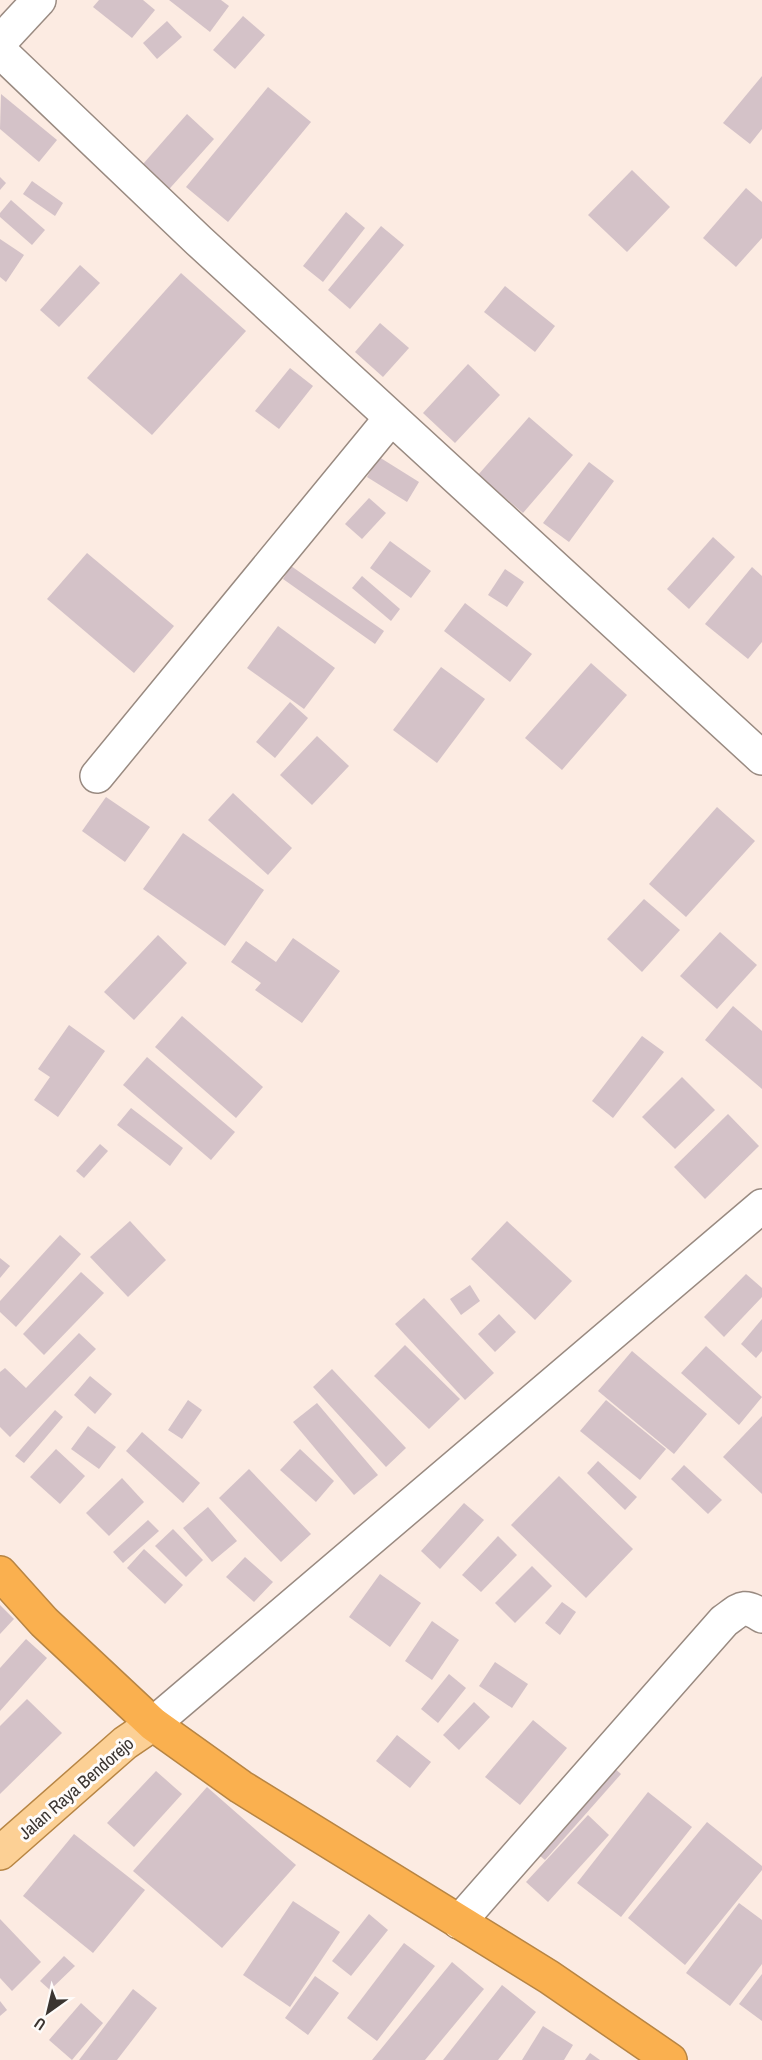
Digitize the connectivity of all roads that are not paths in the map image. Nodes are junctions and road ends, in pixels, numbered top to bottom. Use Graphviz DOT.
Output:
graph roads {
  1 [pos="39,0"];
  2 [pos="0,42"];
  3 [pos="0,51"];
  4 [pos="391,418"];
  5 [pos="762,758"];
  6 [pos="97,776"];
  7 [pos="762,1206"];
  8 [pos="0,1573"];
  9 [pos="762,1616"];
  10 [pos="153,1724"];
  11 [pos="0,1853"];
  12 [pos="459,1922"];
  13 [pos="670,2060"];
  1 -- 2 [label="street"];
  3 -- 4 [label="street"];
  4 -- 5 [label="street"];
  4 -- 6 [label="street"];
  7 -- 10 [label="street"];
  8 -- 10 [label="highway"];
  9 -- 12 [label="street"];
  10 -- 11 [label="main road, Jalan Raya Bendorejo"];
  10 -- 12 [label="highway"];
  12 -- 13 [label="highway"];
}
